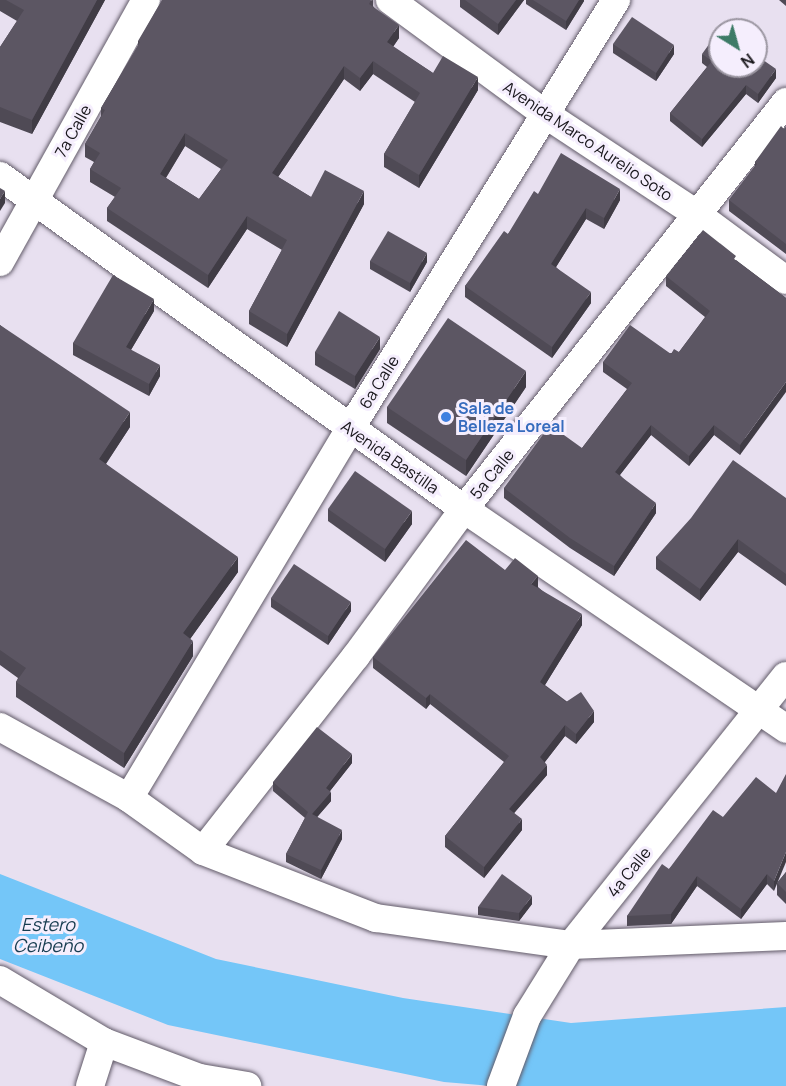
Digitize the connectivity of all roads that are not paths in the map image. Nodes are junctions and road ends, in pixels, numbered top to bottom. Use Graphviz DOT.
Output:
graph roads {
  1 [pos="146,0"];
  2 [pos="390,0"];
  3 [pos="615,0"];
  4 [pos="786,102"];
  5 [pos="545,114"];
  6 [pos="0,176"];
  7 [pos="35,201"];
  8 [pos="698,215"];
  9 [pos="0,262"];
  10 [pos="786,280"];
  11 [pos="350,429"];
  12 [pos="464,509"];
  13 [pos="786,676"];
  14 [pos="759,710"];
  15 [pos="0,727"];
  16 [pos="786,729"];
  17 [pos="129,798"];
  18 [pos="203,851"];
  19 [pos="786,936"];
  20 [pos="571,945"];
  21 [pos="0,981"];
  22 [pos="104,1042"];
  23 [pos="90,1086"];
  24 [pos="247,1086"];
  25 [pos="501,1086"];
  1 -- 7 [label="street, 7a Calle"];
  2 -- 5 [label="street, Avenida Marco Aurelio Soto"];
  3 -- 5 [label="street, 6a Calle"];
  4 -- 8 [label="street, 5a Calle"];
  5 -- 8 [label="street, Avenida Marco Aurelio Soto"];
  5 -- 11 [label="street, 6a Calle"];
  6 -- 7 [label="street, Avenida Bastilla"];
  7 -- 9 [label="street, 7a Calle"];
  7 -- 11 [label="street, Avenida Bastilla"];
  8 -- 10 [label="street, Avenida Marco Aurelio Soto"];
  8 -- 12 [label="street, 5a Calle"];
  11 -- 12 [label="street, Avenida Bastilla"];
  11 -- 17 [label="street, 6a Calle"];
  12 -- 14 [label="street, Avenida Bastilla"];
  12 -- 18 [label="street, 5a Calle"];
  13 -- 14 [label="street, 4a Calle"];
  14 -- 16 [label="street, Avenida Bastilla"];
  14 -- 20 [label="street, 4a Calle"];
  15 -- 17 [label="street"];
  17 -- 18 [label="street"];
  18 -- 20 [label="street"];
  19 -- 20 [label="street"];
  20 -- 25 [label="street, 4a Calle"];
  21 -- 22 [label="street"];
  22 -- 23 [label="street"];
  22 -- 24 [label="street"];
}
